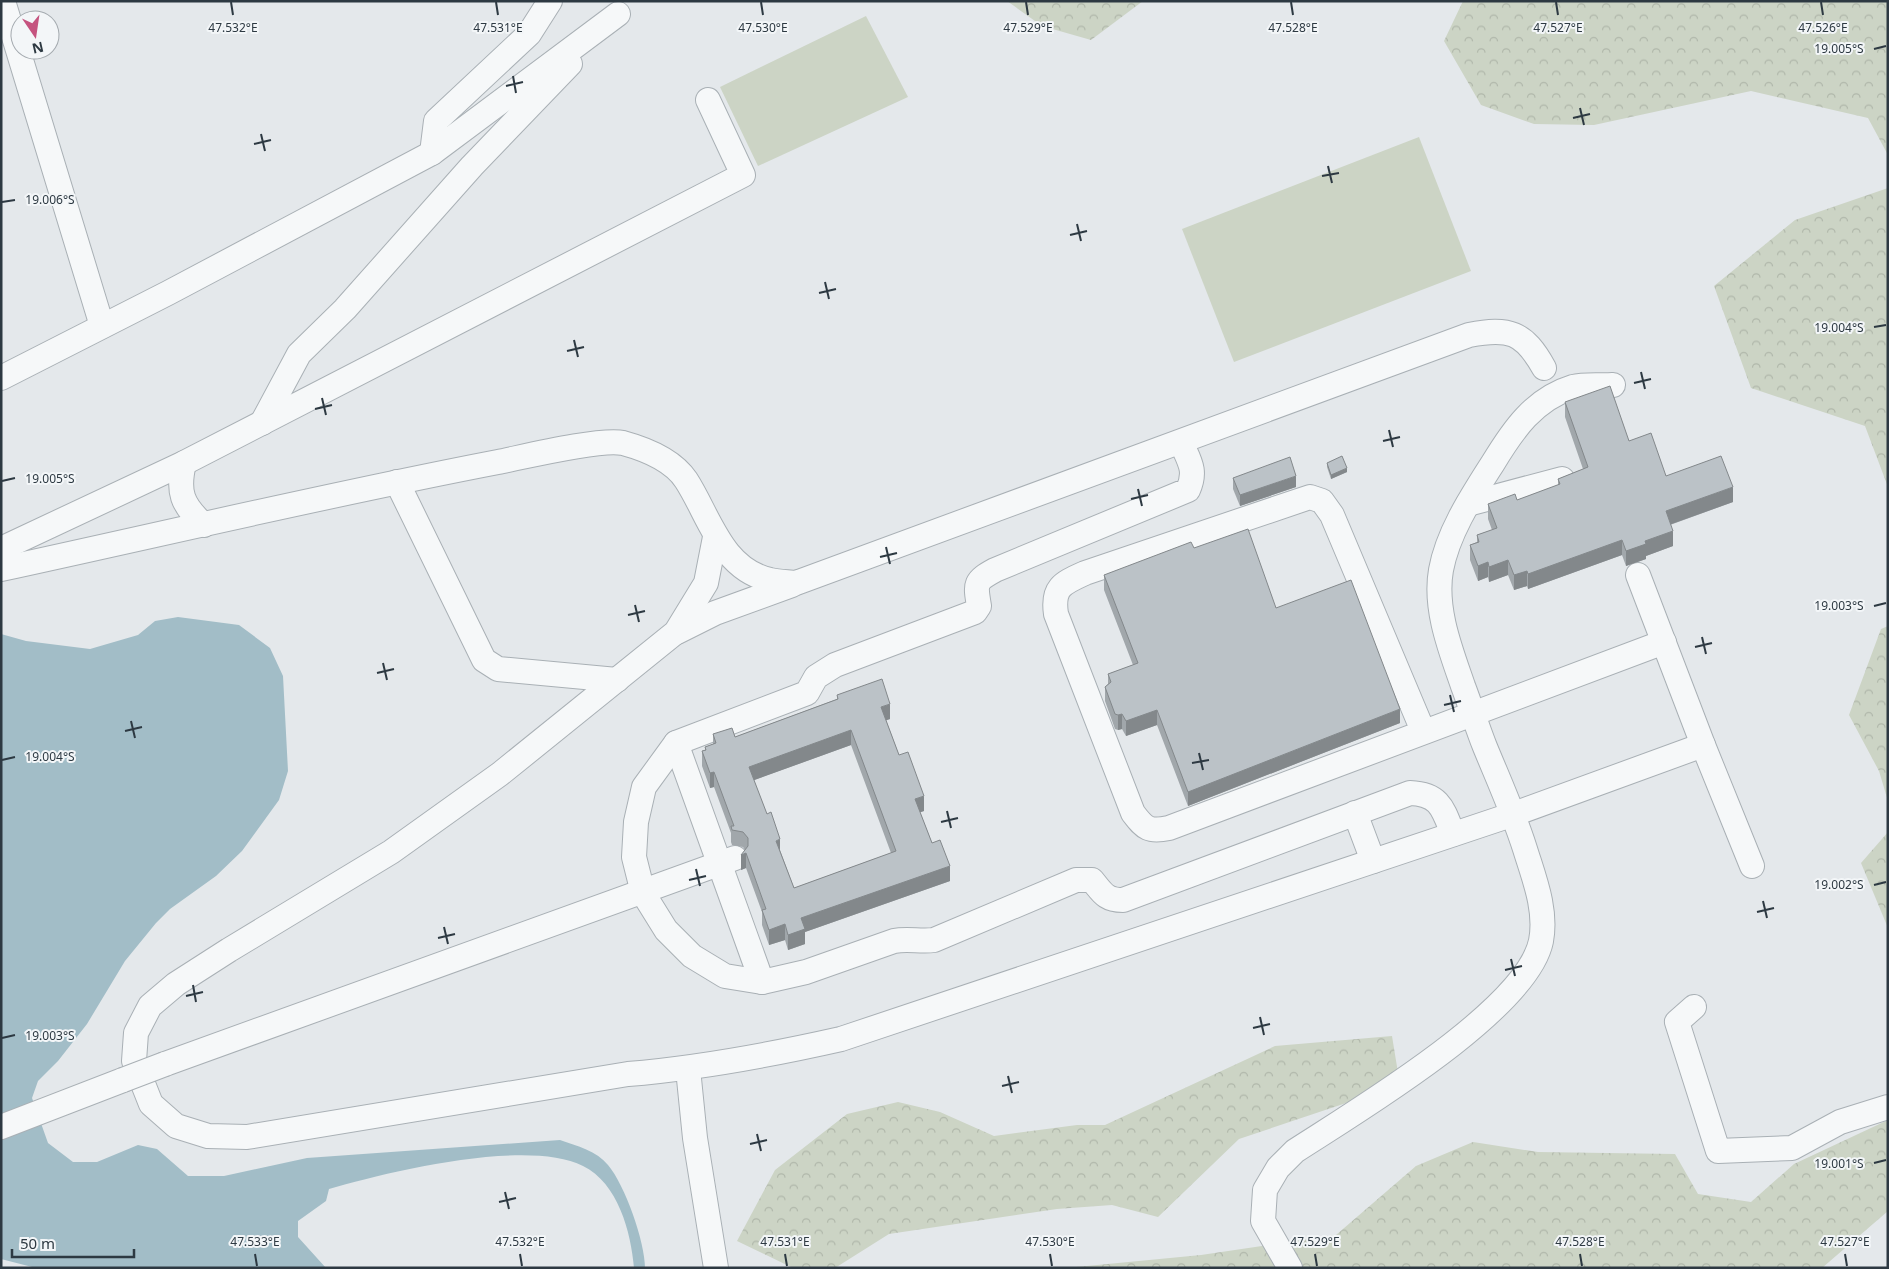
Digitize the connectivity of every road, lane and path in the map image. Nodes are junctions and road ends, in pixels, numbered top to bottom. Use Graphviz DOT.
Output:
graph roads {
  1 [pos="3,1"];
  2 [pos="550,1"];
  3 [pos="618,8"];
  4 [pos="708,100"];
  5 [pos="432,153"];
  6 [pos="102,326"];
  7 [pos="1544,368"];
  8 [pos="1,378"];
  9 [pos="1613,385"];
  10 [pos="262,423"];
  11 [pos="1181,442"];
  12 [pos="184,463"];
  13 [pos="1562,479"];
  14 [pos="397,482"];
  15 [pos="1468,504"];
  16 [pos="204,525"];
  17 [pos="715,537"];
  18 [pos="1,549"];
  19 [pos="1,569"];
  20 [pos="1638,575"];
  21 [pos="796,583"];
  22 [pos="676,632"];
  23 [pos="1664,642"];
  24 [pos="617,680"];
  25 [pos="1473,712"];
  26 [pos="1423,731"];
  27 [pos="676,743"];
  28 [pos="1703,745"];
  29 [pos="1355,813"];
  30 [pos="1514,814"];
  31 [pos="1453,834"];
  32 [pos="727,861"];
  33 [pos="1373,861"];
  34 [pos="1752,866"];
  35 [pos="643,893"];
  36 [pos="762,982"];
  37 [pos="1694,1007"];
  38 [pos="688,1069"];
  39 [pos="1888,1107"];
  40 [pos="1,1127"];
  41 [pos="716,1268"];
  42 [pos="1290,1268"];
  1 -- 6 [label="lane"];
  2 -- 5 [label="lane"];
  3 -- 5 [label="lane"];
  3 -- 10 [label="lane"];
  4 -- 10 [label="lane"];
  5 -- 6 [label="lane"];
  6 -- 8 [label="lane"];
  7 -- 11 [label="lane"];
  9 -- 15 [label="lane"];
  10 -- 12 [label="lane"];
  11 -- 21 [label="lane"];
  11 -- 27 [label="lane"];
  12 -- 16 [label="lane"];
  12 -- 18 [label="lane"];
  13 -- 15 [label="lane"];
  14 -- 16 [label="lane"];
  14 -- 17 [label="lane"];
  14 -- 24 [label="lane"];
  15 -- 25 [label="lane"];
  16 -- 19 [label="lane"];
  17 -- 21 [label="lane"];
  17 -- 22 [label="lane"];
  20 -- 23 [label="lane"];
  21 -- 22 [label="lane"];
  22 -- 24 [label="lane"];
  23 -- 25 [label="lane"];
  23 -- 28 [label="lane"];
  24 -- 38 [label="lane"];
  25 -- 26 [label="lane"];
  25 -- 30 [label="lane"];
  26 -- 26 [label="lane"];
  27 -- 32 [label="lane"];
  27 -- 35 [label="lane"];
  28 -- 30 [label="lane"];
  28 -- 34 [label="lane"];
  29 -- 31 [label="lane"];
  29 -- 33 [label="lane"];
  29 -- 36 [label="lane"];
  30 -- 31 [label="lane"];
  30 -- 42 [label="lane"];
  31 -- 33 [label="lane"];
  32 -- 35 [label="lane"];
  32 -- 36 [label="lane"];
  33 -- 38 [label="lane"];
  35 -- 36 [label="lane"];
  35 -- 40 [label="lane, bridge"];
  37 -- 39 [label="lane"];
  38 -- 41 [label="lane"];
}
